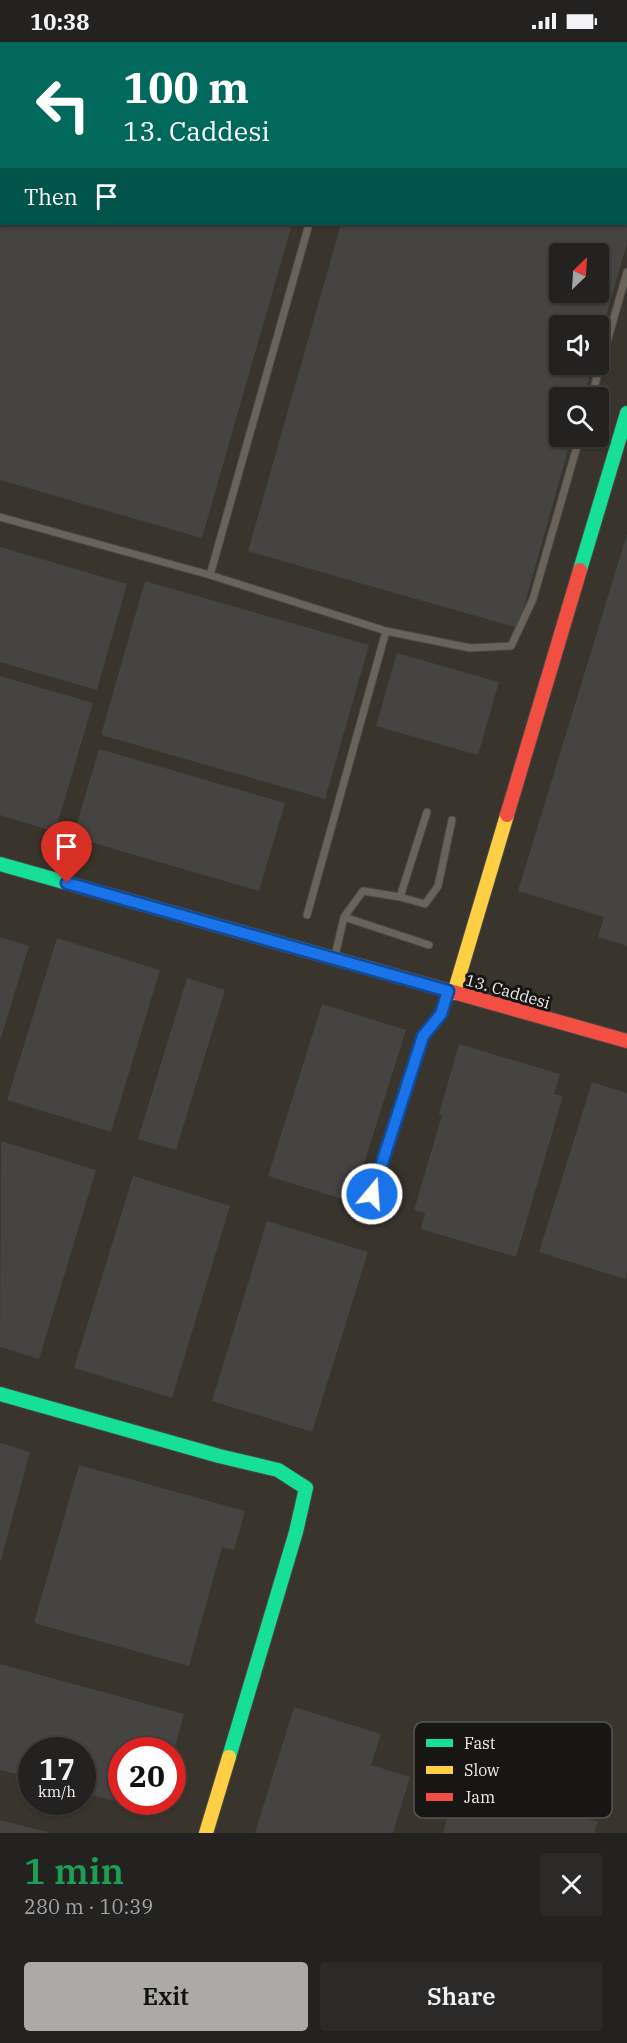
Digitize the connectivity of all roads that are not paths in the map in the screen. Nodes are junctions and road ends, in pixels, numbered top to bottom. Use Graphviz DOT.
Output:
graph roads {
  1 [pos="309,225"];
  2 [pos="627,272"];
  3 [pos="594,387"];
  4 [pos="627,413"];
  5 [pos="577,447"];
  6 [pos="0,517"];
  7 [pos="210,575"];
  8 [pos="386,631"];
  9 [pos="427,812"];
  10 [pos="452,820"];
  11 [pos="0,864"];
  12 [pos="400,897"];
  13 [pos="307,915"];
  14 [pos="344,917"];
  15 [pos="429,945"];
  16 [pos="334,959"];
  17 [pos="451,992"];
  18 [pos="627,1041"];
  19 [pos="372,1194"];
  20 [pos="0,1394"];
  21 [pos="206,1833"];
  1 -- 7 [label="lane"];
  2 -- 3 [label="lane"];
  4 -- 17 [label="street"];
  5 -- 8 [label="lane"];
  6 -- 7 [label="lane"];
  7 -- 8 [label="lane"];
  8 -- 13 [label="lane"];
  9 -- 12 [label="lane"];
  10 -- 12 [label="lane"];
  11 -- 16 [label="street, 13. Caddesi"];
  12 -- 14 [label="lane"];
  14 -- 15 [label="lane"];
  14 -- 16 [label="lane"];
  16 -- 17 [label="street, 13. Caddesi"];
  17 -- 18 [label="street, 13. Caddesi"];
  17 -- 19 [label="lane"];
  20 -- 21 [label="street"];
}
